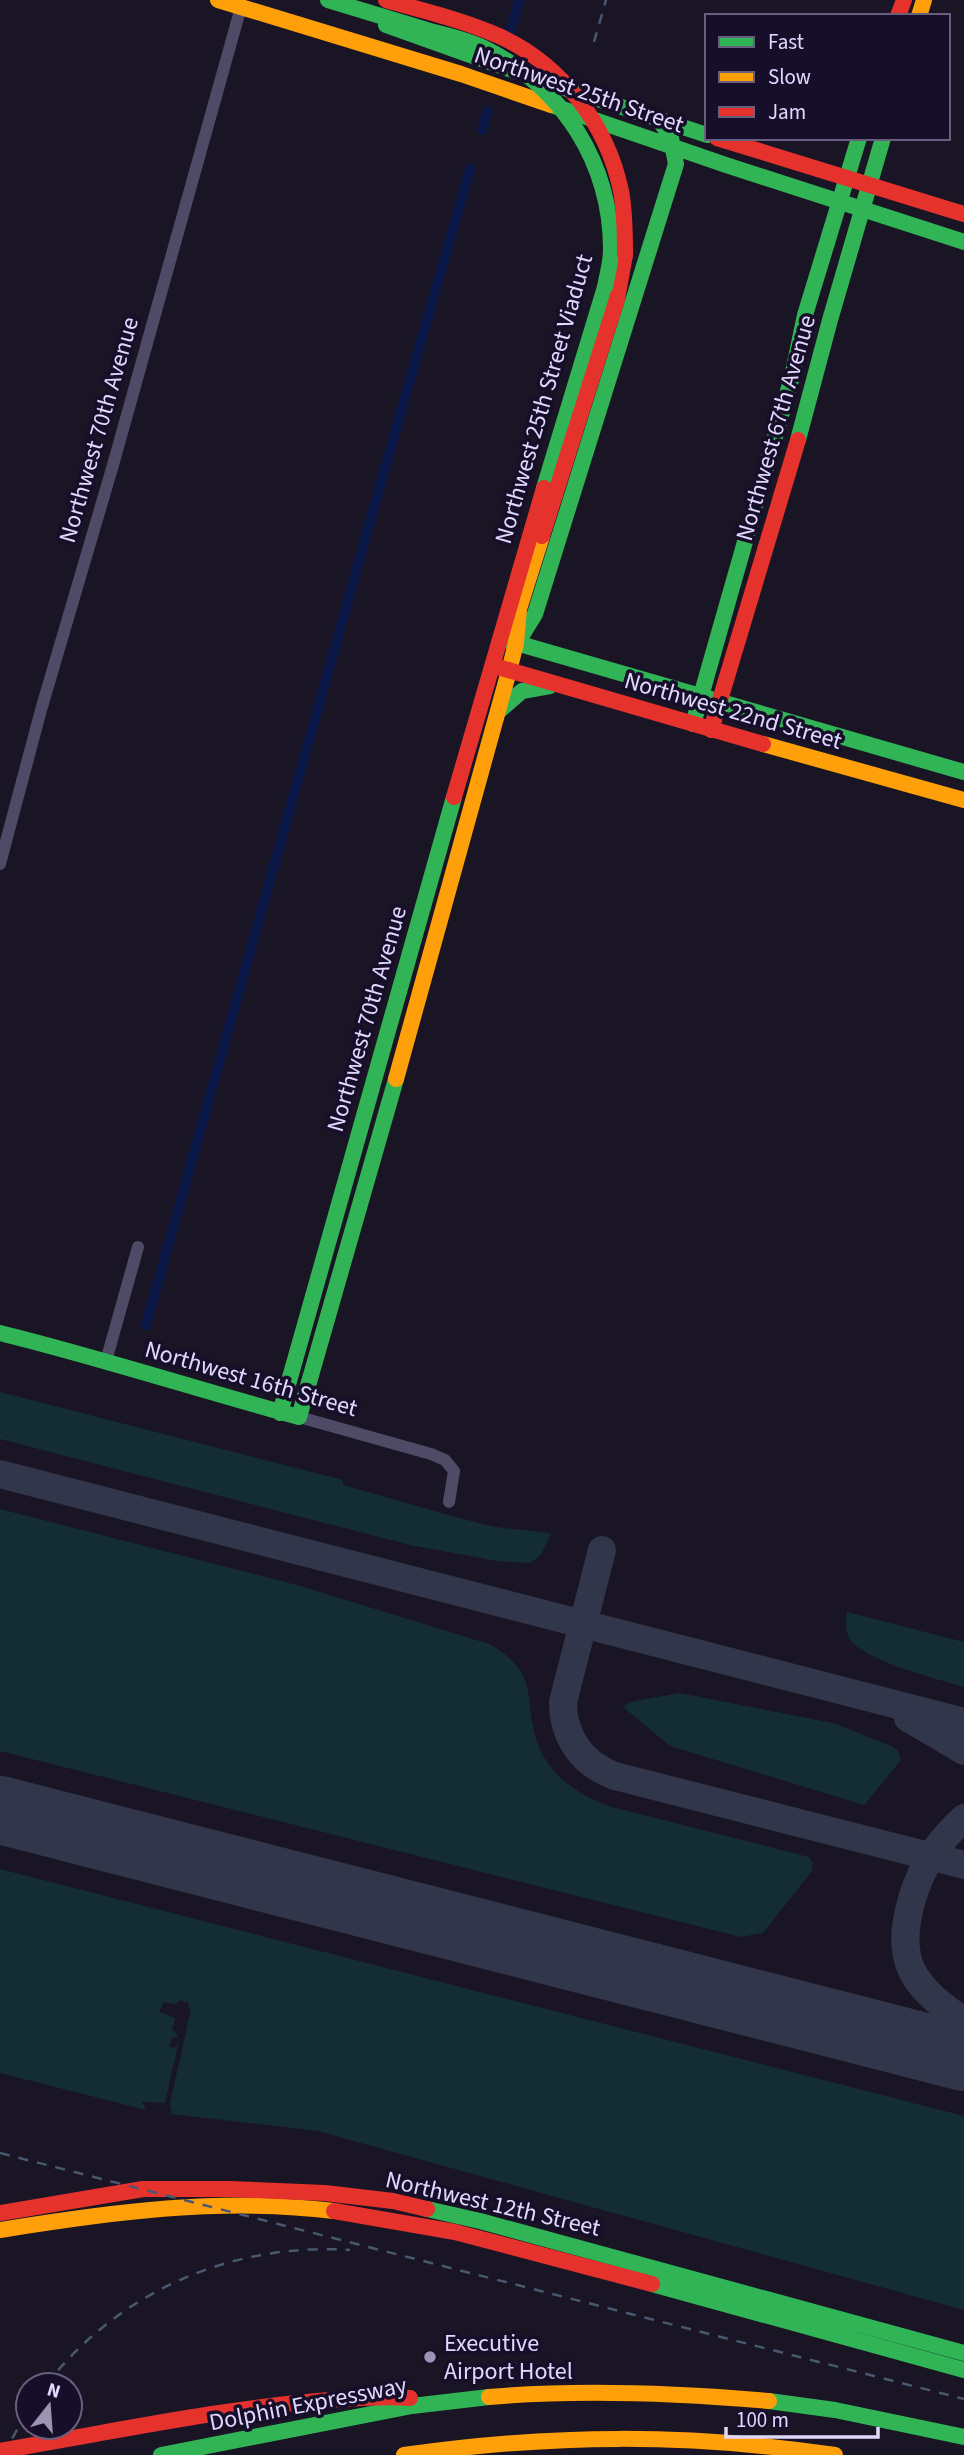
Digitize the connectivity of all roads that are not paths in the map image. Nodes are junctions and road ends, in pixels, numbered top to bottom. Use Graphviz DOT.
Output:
graph roads {
  1 [pos="218,0"];
  2 [pos="313,0"];
  3 [pos="328,0"];
  4 [pos="386,0"];
  5 [pos="241,4"];
  6 [pos="530,77"];
  7 [pos="524,95"];
  8 [pos="660,121"];
  9 [pos="705,134"];
  10 [pos="724,140"];
  11 [pos="858,140"];
  12 [pos="882,140"];
  13 [pos="673,146"];
  14 [pos="696,155"];
  15 [pos="676,164"];
  16 [pos="847,177"];
  17 [pos="870,184"];
  18 [pos="839,201"];
  19 [pos="861,210"];
  20 [pos="964,214"];
  21 [pos="964,242"];
  22 [pos="499,638"];
  23 [pos="516,643"];
  24 [pos="491,665"];
  25 [pos="509,671"];
  26 [pos="560,685"];
  27 [pos="701,695"];
  28 [pos="721,701"];
  29 [pos="497,713"];
  30 [pos="693,724"];
  31 [pos="711,730"];
  32 [pos="964,772"];
  33 [pos="964,800"];
  34 [pos="0,864"];
  35 [pos="138,1247"];
  36 [pos="0,1333"];
  37 [pos="106,1361"];
  38 [pos="280,1413"];
  39 [pos="299,1418"];
  40 [pos="450,1502"];
  41 [pos="0,2213"];
  42 [pos="0,2231"];
  43 [pos="964,2353"];
  44 [pos="964,2370"];
  45 [pos="441,2402"];
  46 [pos="964,2437"];
  47 [pos="0,2451"];
  48 [pos="816,2452"];
  49 [pos="161,2455"];
  50 [pos="404,2455"];
  51 [pos="747,2455"];
  52 [pos="835,2455"];
  1 -- 5 [label="main road, Northwest 25th Street"];
  2 -- 6 [label="main road, Northwest 25th Street"];
  3 -- 22 [label="main road, Northwest 25th Street Viaduct, bridge"];
  4 -- 23 [label="main road, Northwest 25th Street Viaduct, bridge"];
  5 -- 7 [label="main road, Northwest 25th Street"];
  5 -- 34 [label="street, Northwest 70th Avenue"];
  6 -- 7 [label="street"];
  6 -- 8 [label="main road, Northwest 25th Street"];
  7 -- 13 [label="main road, Northwest 25th Street"];
  8 -- 9 [label="main road, Northwest 25th Street"];
  8 -- 13 [label="main road"];
  10 -- 16 [label="main road, Northwest 25th Street"];
  11 -- 16 [label="main road, Northwest 67th Avenue"];
  12 -- 17 [label="main road, Northwest 67th Avenue"];
  13 -- 14 [label="main road, Northwest 25th Street"];
  13 -- 15 [label="main road"];
  14 -- 15 [label="main road"];
  14 -- 18 [label="main road, Northwest 25th Street"];
  15 -- 23 [label="main road"];
  16 -- 17 [label="main road, Northwest 25th Street"];
  16 -- 18 [label="main road, Northwest 67th Avenue"];
  17 -- 19 [label="main road, Northwest 67th Avenue"];
  17 -- 20 [label="main road, Northwest 25th Street"];
  18 -- 19 [label="main road, Northwest 25th Street"];
  18 -- 27 [label="main road, Northwest 67th Avenue"];
  19 -- 21 [label="main road, Northwest 25th Street"];
  19 -- 28 [label="main road, Northwest 67th Avenue"];
  22 -- 23 [label="main road, Northwest 22nd Street"];
  22 -- 24 [label="main road, Northwest 70th Avenue"];
  23 -- 25 [label="main road, Northwest 70th Avenue"];
  23 -- 27 [label="main road, Northwest 22nd Street"];
  24 -- 25 [label="main road, Northwest 22nd Street"];
  24 -- 38 [label="main road, Northwest 70th Avenue"];
  25 -- 26 [label="main road, Northwest 22nd Street"];
  25 -- 29 [label="main road, Northwest 70th Avenue"];
  26 -- 29 [label="main road"];
  26 -- 30 [label="main road, Northwest 22nd Street"];
  27 -- 28 [label="main road, Northwest 22nd Street"];
  27 -- 30 [label="main road, Northwest 67th Avenue"];
  28 -- 31 [label="main road, Northwest 67th Avenue"];
  28 -- 32 [label="main road, Northwest 22nd Street"];
  29 -- 39 [label="main road, Northwest 70th Avenue"];
  30 -- 31 [label="main road, Northwest 22nd Street"];
  31 -- 33 [label="main road, Northwest 22nd Street"];
  35 -- 37 [label="street"];
  36 -- 37 [label="main road, Northwest 16th Street"];
  37 -- 38 [label="main road, Northwest 16th Street"];
  38 -- 39 [label="main road, Northwest 16th Street"];
  39 -- 40 [label="street, Northwest 16th Street"];
  41 -- 43 [label="main road, Northwest 12th Street"];
  42 -- 44 [label="main road, Northwest 12th Street"];
  45 -- 46 [label="main road, Dolphin Expressway"];
  45 -- 47 [label="main road, bridge"];
  45 -- 49 [label="main road, Dolphin Expressway"];
  48 -- 50 [label="main road"];
  48 -- 51 [label="main road"];
  48 -- 52 [label="main road"];
}
